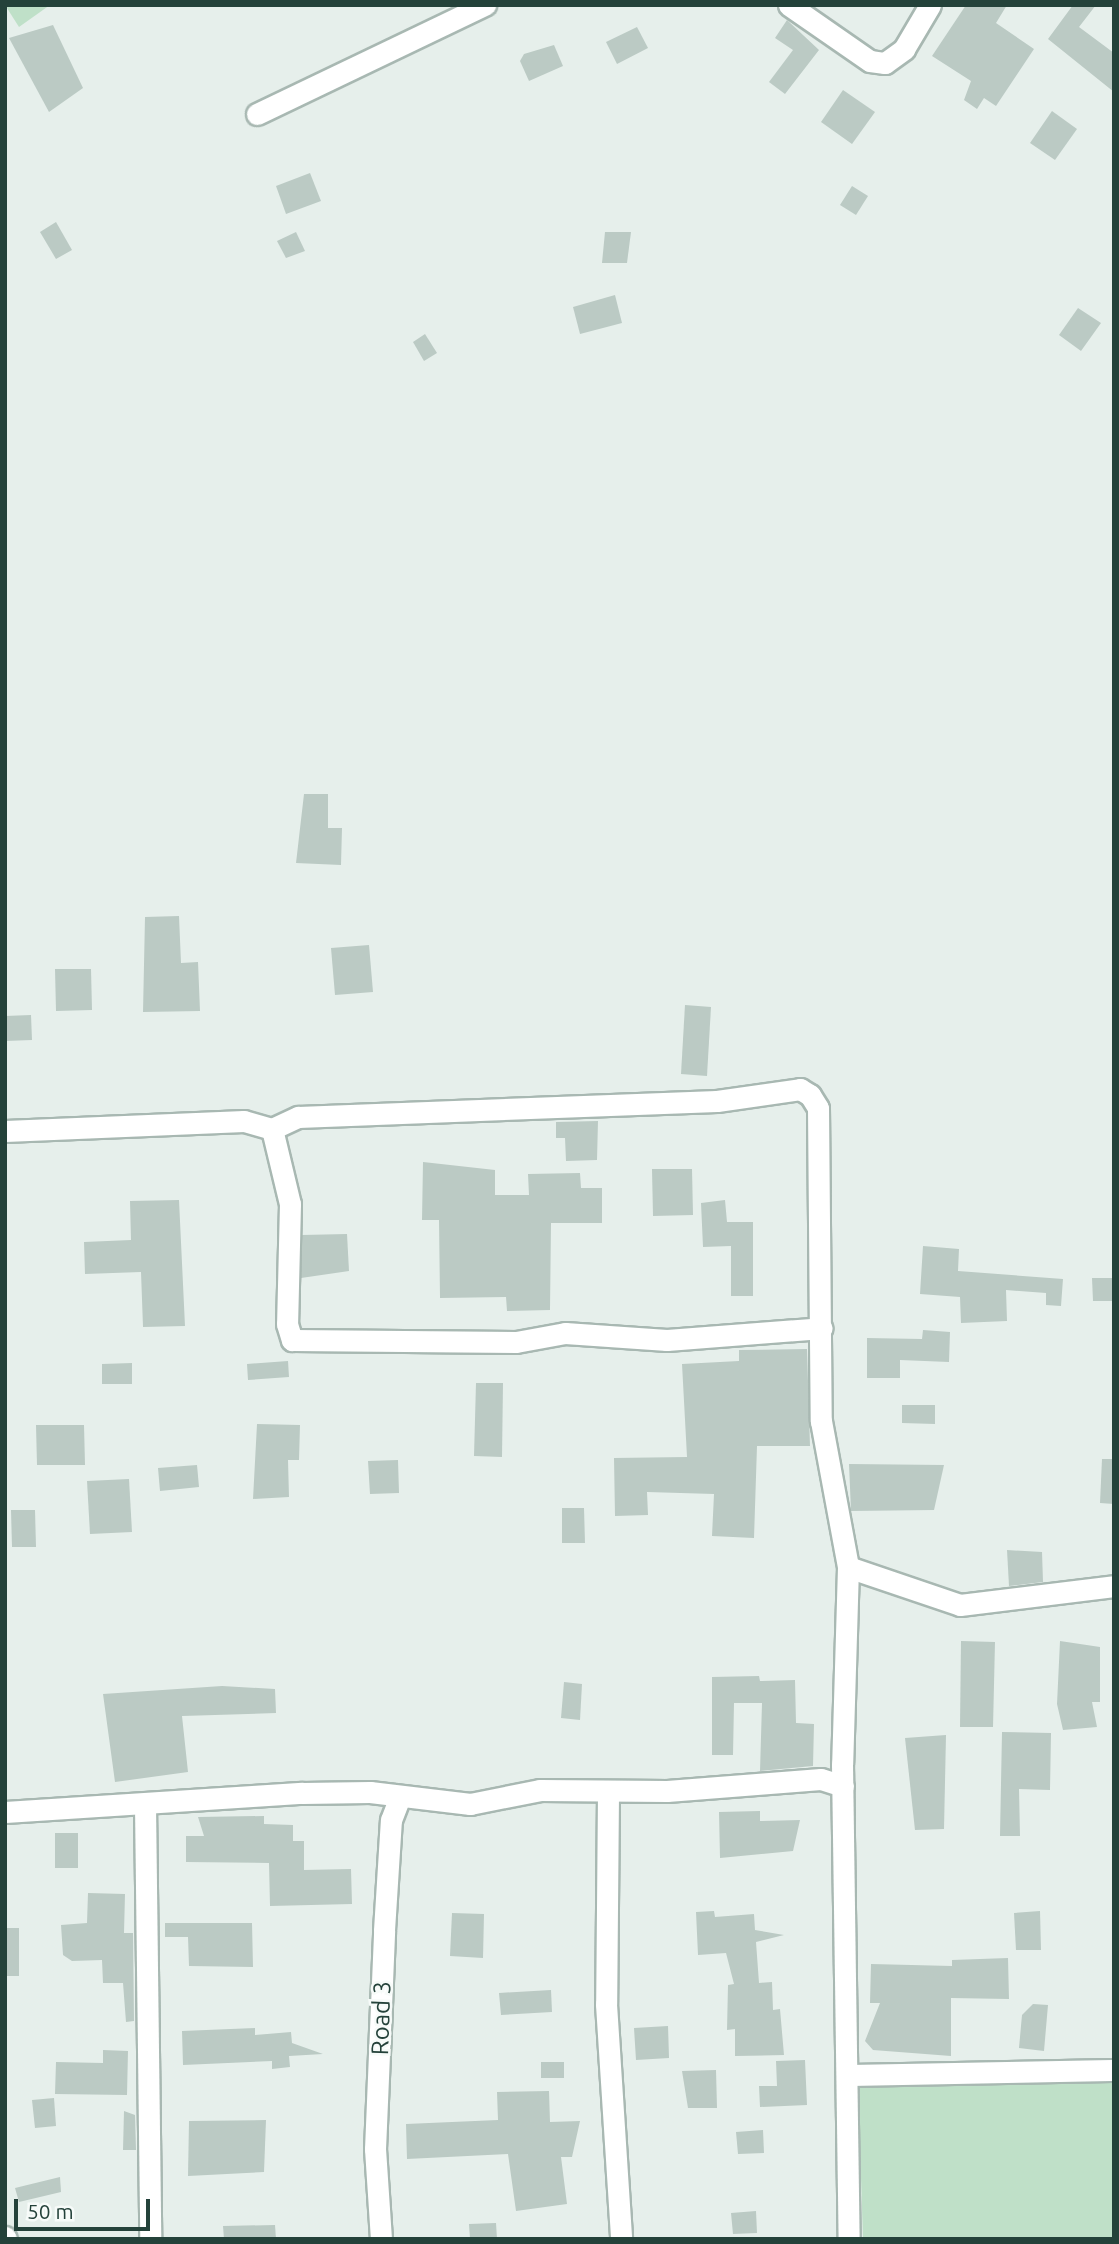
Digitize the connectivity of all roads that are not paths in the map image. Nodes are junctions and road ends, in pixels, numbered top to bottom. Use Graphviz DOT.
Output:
graph roads {
  1 [pos="485,5"];
  2 [pos="789,5"];
  3 [pos="930,5"];
  4 [pos="257,114"];
  5 [pos="272,1129"];
  6 [pos="5,1131"];
  7 [pos="822,1328"];
  8 [pos="848,1567"];
  9 [pos="1114,1586"];
  10 [pos="842,1764"];
  11 [pos="821,1779"];
  12 [pos="843,1786"];
  13 [pos="608,1793"];
  14 [pos="400,1797"];
  15 [pos="145,1804"];
  16 [pos="5,1812"];
  17 [pos="1114,2070"];
  18 [pos="847,2075"];
  19 [pos="150,2239"];
  20 [pos="381,2239"];
  21 [pos="621,2239"];
  22 [pos="849,2239"];
  1 -- 4 [label="street"];
  2 -- 3 [label="street"];
  5 -- 6 [label="street"];
  5 -- 7 [label="street"];
  5 -- 7 [label="street"];
  7 -- 8 [label="street"];
  8 -- 9 [label="street"];
  8 -- 10 [label="street"];
  10 -- 11 [label="street"];
  10 -- 12 [label="street"];
  11 -- 12 [label="street"];
  11 -- 13 [label="street"];
  12 -- 18 [label="street"];
  13 -- 14 [label="street"];
  13 -- 21 [label="street"];
  14 -- 15 [label="street"];
  14 -- 20 [label="street, Road 3"];
  15 -- 16 [label="street"];
  15 -- 19 [label="street"];
  17 -- 18 [label="street"];
  18 -- 22 [label="street"];
}
